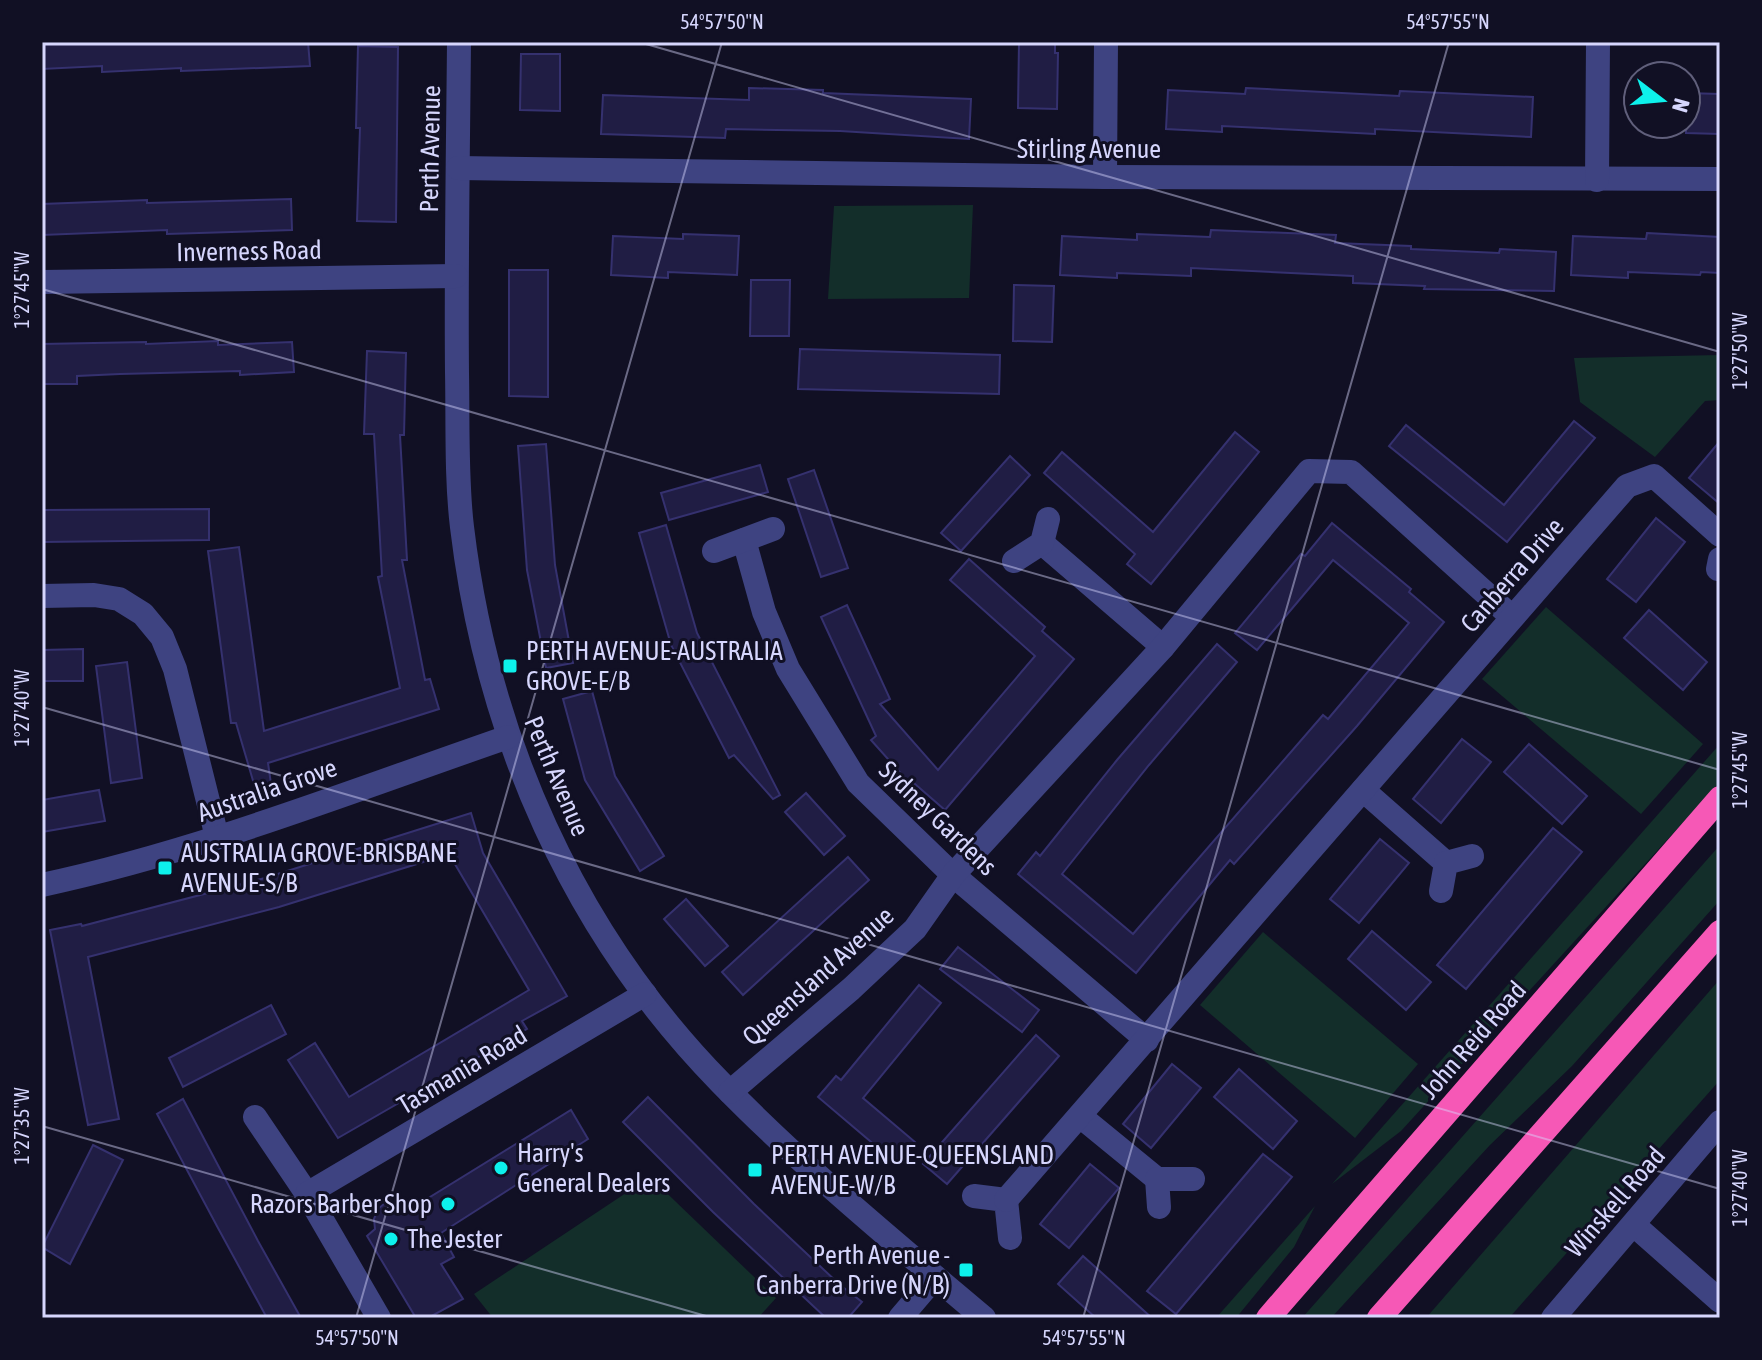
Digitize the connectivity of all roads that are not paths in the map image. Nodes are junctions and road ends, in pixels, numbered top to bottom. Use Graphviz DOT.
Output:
graph roads {
  1 [pos="459,42"];
  2 [pos="1106,42"];
  3 [pos="1598,42"];
  4 [pos="458,168"];
  5 [pos="1105,177"];
  6 [pos="1720,179"];
  7 [pos="1597,180"];
  8 [pos="456,276"];
  9 [pos="42,282"];
  10 [pos="1048,519"];
  11 [pos="773,529"];
  12 [pos="1720,535"];
  13 [pos="744,540"];
  14 [pos="1042,543"];
  15 [pos="714,551"];
  16 [pos="1014,561"];
  17 [pos="42,596"];
  18 [pos="1512,617"];
  19 [pos="1163,647"];
  20 [pos="508,737"];
  21 [pos="1363,790"];
  22 [pos="1720,798"];
  23 [pos="217,837"];
  24 [pos="1472,856"];
  25 [pos="1446,863"];
  26 [pos="953,875"];
  27 [pos="42,885"];
  28 [pos="1441,891"];
  29 [pos="1720,932"];
  30 [pos="645,994"];
  31 [pos="1147,1040"];
  32 [pos="730,1092"];
  33 [pos="1080,1116"];
  34 [pos="255,1117"];
  35 [pos="1720,1122"];
  36 [pos="1157,1179"];
  37 [pos="1193,1179"];
  38 [pos="307,1194"];
  39 [pos="974,1196"];
  40 [pos="1006,1200"];
  41 [pos="1159,1207"];
  42 [pos="1634,1225"];
  43 [pos="1010,1238"];
  44 [pos="935,1277"];
  45 [pos="1720,1301"];
  46 [pos="379,1318"];
  47 [pos="900,1318"];
  48 [pos="984,1318"];
  49 [pos="1268,1318"];
  50 [pos="1379,1318"];
  51 [pos="1553,1318"];
  1 -- 4 [label="street, Perth Avenue"];
  2 -- 5 [label="street"];
  3 -- 7 [label="street"];
  4 -- 5 [label="street, Stirling Avenue"];
  4 -- 8 [label="street, Perth Avenue"];
  5 -- 7 [label="street, Stirling Avenue"];
  6 -- 7 [label="street, Stirling Avenue"];
  8 -- 9 [label="street, Inverness Road"];
  8 -- 20 [label="street, Perth Avenue"];
  10 -- 14 [label="street"];
  11 -- 13 [label="street"];
  12 -- 18 [label="street, Canberra Drive"];
  13 -- 15 [label="street"];
  13 -- 26 [label="street, Sydney Gardens"];
  14 -- 16 [label="street"];
  14 -- 19 [label="street"];
  17 -- 23 [label="street"];
  18 -- 19 [label="street, Queensland Avenue"];
  18 -- 21 [label="street, Canberra Drive"];
  19 -- 26 [label="street, Queensland Avenue"];
  20 -- 23 [label="street, Australia Grove"];
  20 -- 30 [label="street, Perth Avenue"];
  21 -- 25 [label="street"];
  21 -- 31 [label="street, Canberra Drive"];
  22 -- 49 [label="highway, John Reid Road"];
  23 -- 27 [label="street, Australia Grove"];
  24 -- 25 [label="street"];
  25 -- 28 [label="street"];
  26 -- 31 [label="street, Sydney Gardens"];
  26 -- 32 [label="street, Queensland Avenue"];
  29 -- 50 [label="highway"];
  30 -- 32 [label="street, Perth Avenue"];
  30 -- 38 [label="street, Tasmania Road"];
  31 -- 33 [label="street, Canberra Drive"];
  32 -- 44 [label="street, Perth Avenue"];
  33 -- 36 [label="street"];
  33 -- 40 [label="street, Canberra Drive"];
  34 -- 38 [label="street"];
  35 -- 42 [label="street, Winskell Road"];
  36 -- 37 [label="street"];
  36 -- 41 [label="street"];
  38 -- 46 [label="street"];
  39 -- 40 [label="street"];
  40 -- 43 [label="street"];
  42 -- 45 [label="street"];
  42 -- 51 [label="street, Winskell Road"];
  44 -- 47 [label="street"];
  44 -- 48 [label="street, Perth Avenue"];
}
